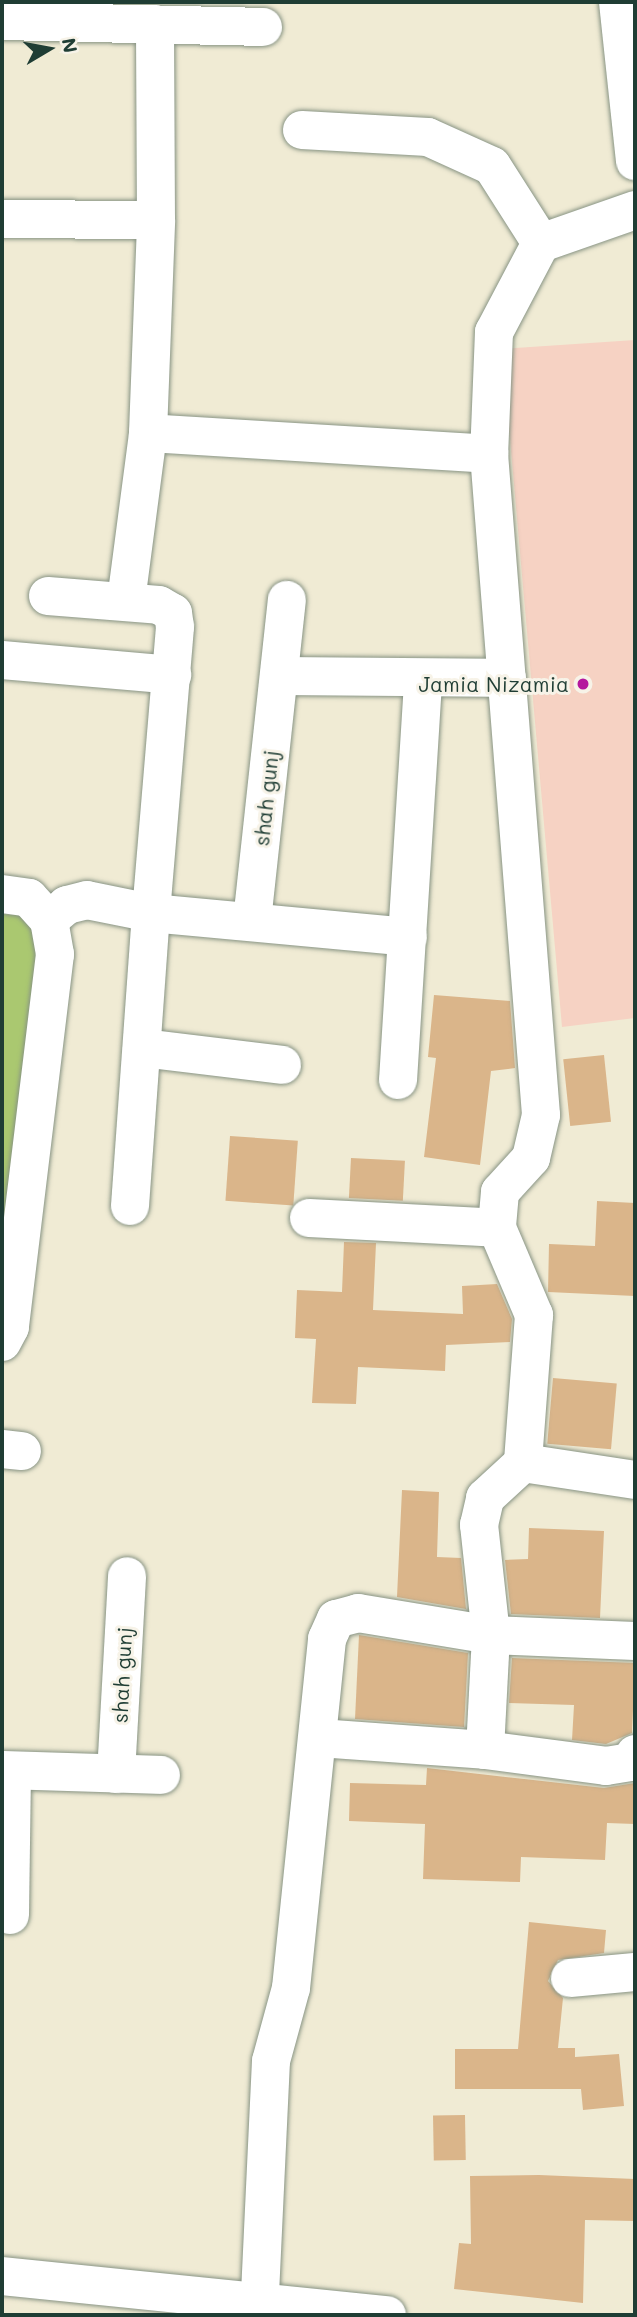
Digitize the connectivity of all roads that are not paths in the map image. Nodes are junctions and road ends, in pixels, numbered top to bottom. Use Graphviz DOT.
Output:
graph roads {
  1 [pos="618,2"];
  2 [pos="74,13"];
  3 [pos="2,21"];
  4 [pos="155,24"];
  5 [pos="263,27"];
  6 [pos="302,130"];
  7 [pos="635,161"];
  8 [pos="635,210"];
  9 [pos="2,219"];
  10 [pos="156,220"];
  11 [pos="541,243"];
  12 [pos="148,433"];
  13 [pos="489,454"];
  14 [pos="48,596"];
  15 [pos="287,600"];
  16 [pos="126,601"];
  17 [pos="2,660"];
  18 [pos="172,676"];
  19 [pos="280,676"];
  20 [pos="507,678"];
  21 [pos="423,679"];
  22 [pos="2,894"];
  23 [pos="151,913"];
  24 [pos="48,920"];
  25 [pos="252,921"];
  26 [pos="408,937"];
  27 [pos="142,1048"];
  28 [pos="282,1065"];
  29 [pos="398,1080"];
  30 [pos="130,1206"];
  31 [pos="309,1218"];
  32 [pos="496,1228"];
  33 [pos="2,1342"];
  34 [pos="523,1463"];
  35 [pos="635,1480"];
  36 [pos="127,1576"];
  37 [pos="491,1635"];
  38 [pos="635,1641"];
  39 [pos="319,1738"];
  40 [pos="485,1750"];
  41 [pos="635,1754"];
  42 [pos="7,1770"];
  43 [pos="116,1774"];
  44 [pos="161,1775"];
  45 [pos="10,1915"];
  46 [pos="635,1972"];
  47 [pos="569,1978"];
  48 [pos="2,2276"];
  49 [pos="259,2307"];
  50 [pos="387,2315"];
  1 -- 7 [label="street"];
  2 -- 3 [label="street"];
  2 -- 4 [label="street"];
  4 -- 5 [label="street"];
  4 -- 10 [label="street"];
  6 -- 11 [label="street"];
  8 -- 11 [label="street"];
  9 -- 10 [label="street"];
  10 -- 12 [label="street"];
  11 -- 13 [label="street"];
  12 -- 13 [label="street"];
  12 -- 16 [label="street"];
  13 -- 20 [label="street"];
  14 -- 16 [label="street"];
  15 -- 19 [label="street, shah gunj"];
  16 -- 18 [label="street"];
  17 -- 18 [label="street"];
  18 -- 23 [label="street"];
  19 -- 21 [label="street"];
  19 -- 25 [label="street, shah gunj"];
  20 -- 21 [label="street"];
  20 -- 32 [label="street"];
  21 -- 26 [label="street"];
  22 -- 24 [label="street"];
  23 -- 24 [label="street"];
  23 -- 25 [label="street"];
  23 -- 27 [label="street"];
  24 -- 33 [label="street"];
  25 -- 26 [label="street"];
  26 -- 29 [label="street"];
  27 -- 28 [label="street"];
  27 -- 30 [label="street"];
  31 -- 32 [label="street"];
  32 -- 34 [label="street"];
  34 -- 35 [label="street"];
  34 -- 37 [label="street"];
  36 -- 43 [label="street, shah gunj"];
  37 -- 38 [label="street"];
  37 -- 39 [label="street"];
  37 -- 40 [label="street"];
  39 -- 40 [label="street"];
  39 -- 49 [label="street"];
  40 -- 41 [label="street"];
  42 -- 43 [label="street"];
  42 -- 45 [label="street"];
  43 -- 44 [label="street"];
  46 -- 47 [label="street"];
  48 -- 49 [label="street"];
  49 -- 50 [label="street"];
}
